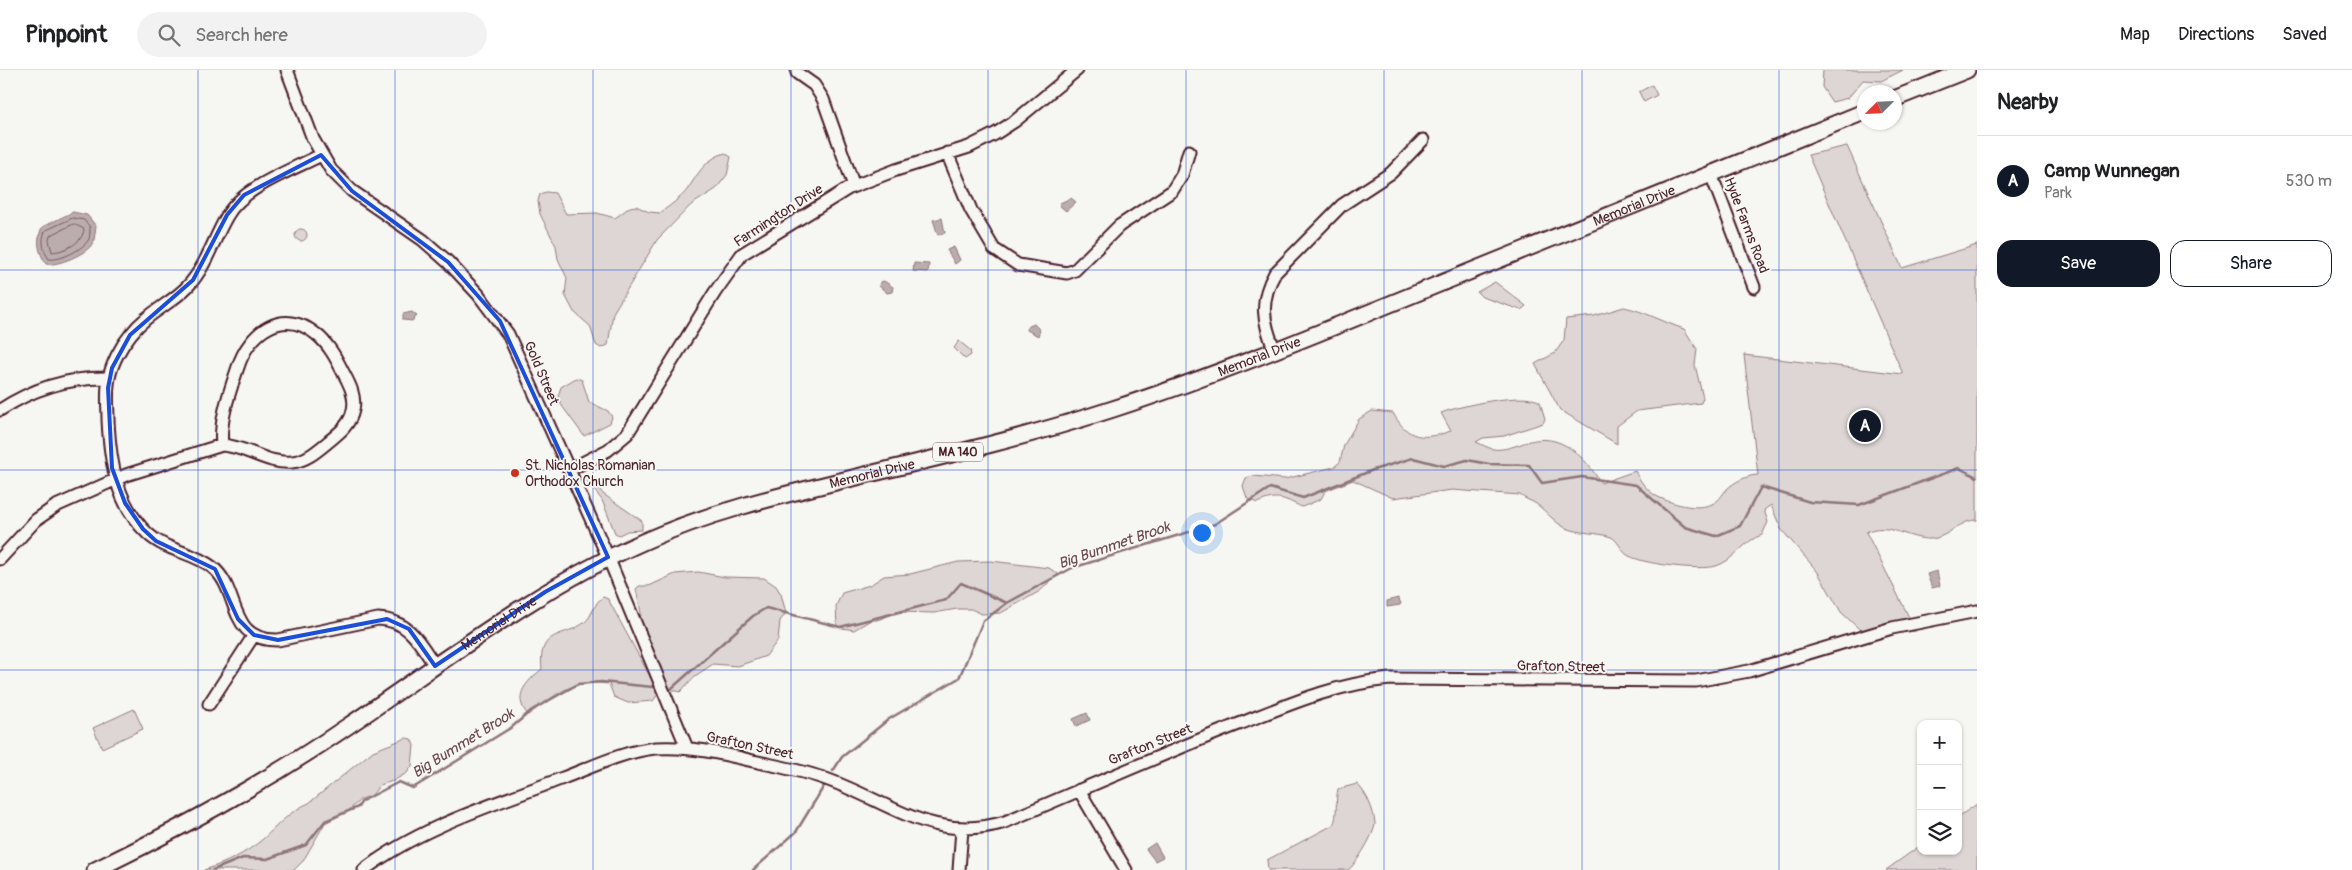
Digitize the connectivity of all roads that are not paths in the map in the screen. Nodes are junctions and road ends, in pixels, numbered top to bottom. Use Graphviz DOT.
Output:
graph roads {
  1 [pos="288,70"];
  2 [pos="1077,70"];
  3 [pos="1967,70"];
  4 [pos="796,73"];
  5 [pos="1902,97"];
  6 [pos="1857,115"];
  7 [pos="1423,140"];
  8 [pos="1189,151"];
  9 [pos="947,154"];
  10 [pos="321,155"];
  11 [pos="1711,174"];
  12 [pos="854,186"];
  13 [pos="1754,287"];
  14 [pos="1275,351"];
  15 [pos="109,378"];
  16 [pos="0,410"];
  17 [pos="222,445"];
  18 [pos="569,470"];
  19 [pos="115,479"];
  20 [pos="608,557"];
  21 [pos="0,559"];
  22 [pos="1977,611"];
  23 [pos="254,635"];
  24 [pos="435,666"];
  25 [pos="209,704"];
  26 [pos="687,748"];
  27 [pos="1079,790"];
  28 [pos="962,830"];
  29 [pos="94,870"];
  30 [pos="364,870"];
  31 [pos="959,870"];
  32 [pos="1126,870"];
  1 -- 10 [label="street, Gold Street"];
  2 -- 9 [label="street, Farmington Drive"];
  3 -- 5 [label="main road"];
  4 -- 12 [label="street"];
  6 -- 11 [label="main road, Memorial Drive / MA 140"];
  7 -- 14 [label="street"];
  8 -- 9 [label="street"];
  9 -- 12 [label="street, Farmington Drive"];
  10 -- 15 [label="street"];
  10 -- 18 [label="street, Gold Street"];
  11 -- 13 [label="street, Hyde Farms Road"];
  11 -- 14 [label="main road, Memorial Drive / MA 140"];
  12 -- 18 [label="street, Farmington Drive"];
  14 -- 20 [label="main road, Memorial Drive / MA 140"];
  15 -- 16 [label="street"];
  15 -- 19 [label="street"];
  17 -- 17 [label="street"];
  17 -- 19 [label="street"];
  18 -- 20 [label="street, Gold Street"];
  19 -- 21 [label="street"];
  19 -- 23 [label="street"];
  20 -- 24 [label="main road, Memorial Drive / MA 140"];
  20 -- 26 [label="street, Gold Street"];
  22 -- 27 [label="street, Grafton Street"];
  23 -- 24 [label="street"];
  23 -- 25 [label="street"];
  24 -- 29 [label="main road, Memorial Drive / MA 140"];
  26 -- 28 [label="street, Grafton Street"];
  26 -- 30 [label="street, Grafton Street"];
  27 -- 28 [label="street, Grafton Street"];
  27 -- 32 [label="street"];
  28 -- 31 [label="street"];
}
